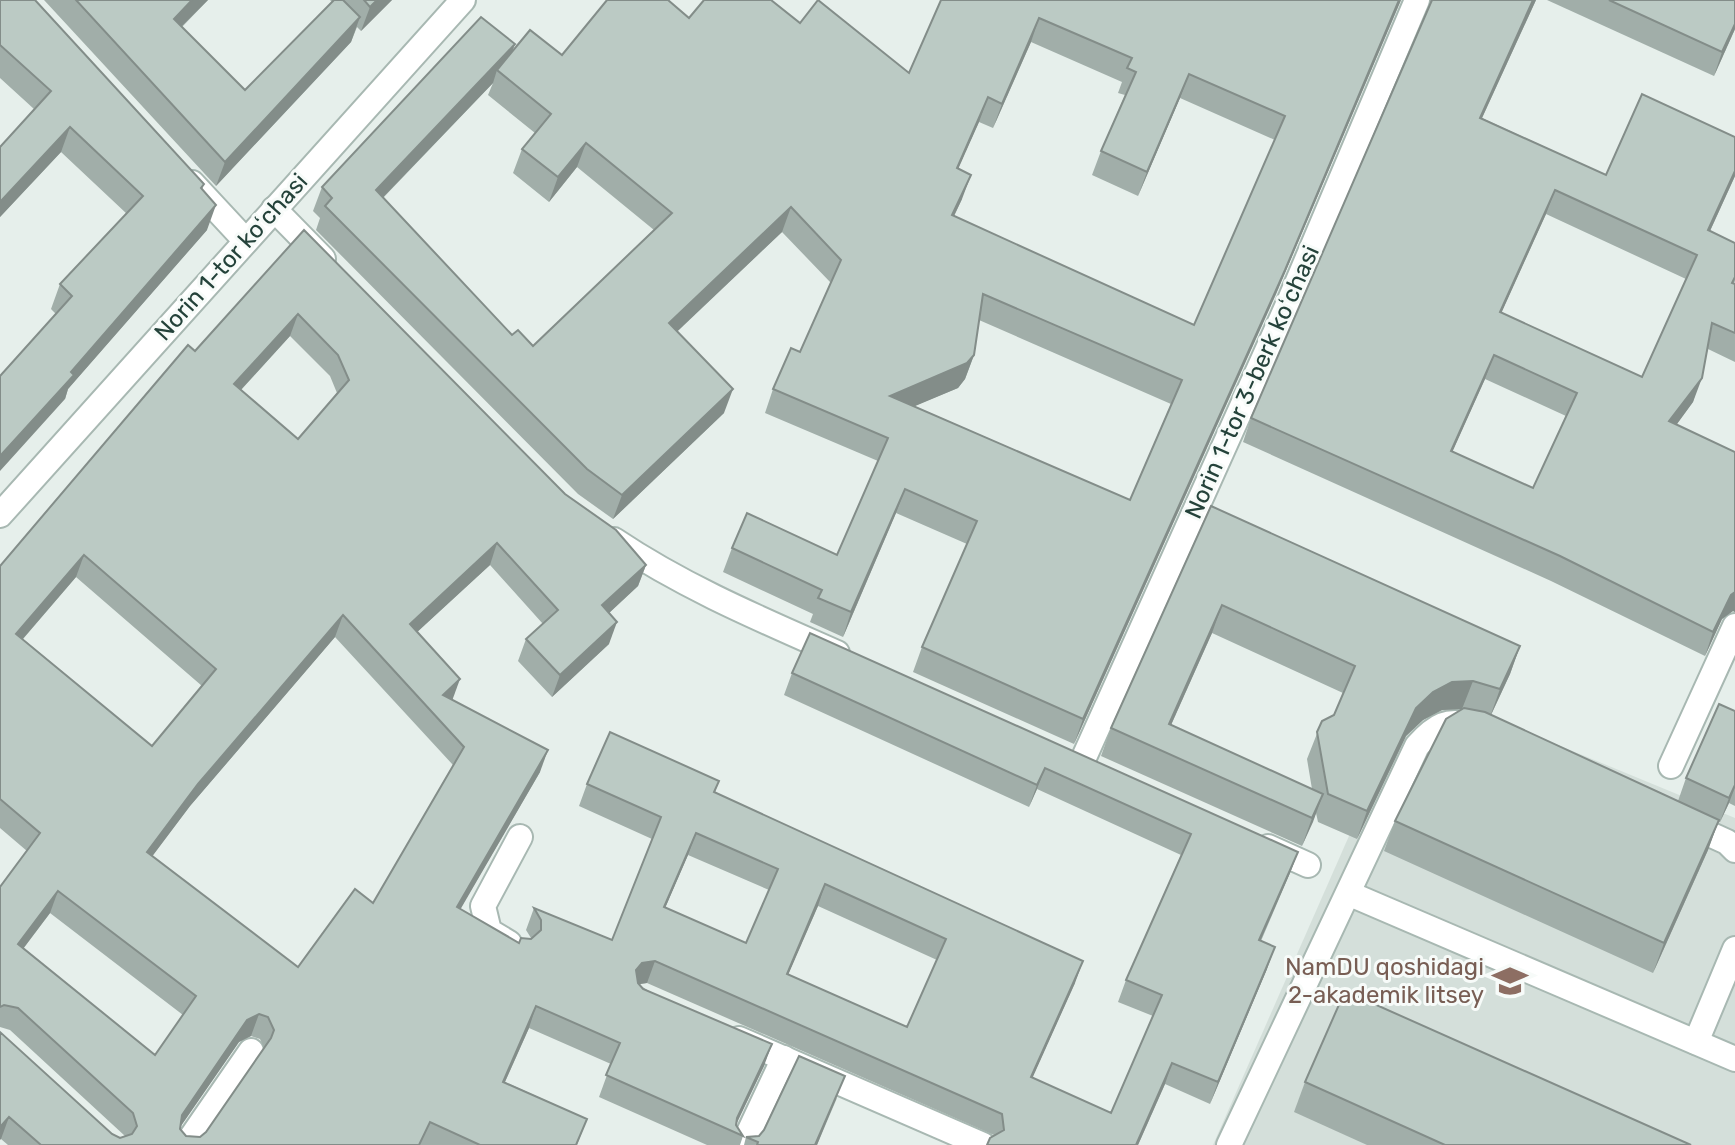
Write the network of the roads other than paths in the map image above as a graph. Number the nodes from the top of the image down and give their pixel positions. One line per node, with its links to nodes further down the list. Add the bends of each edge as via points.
1 (463, 0): 4 (street, Norin 1-tor koʻchasi)
2 (1417, 0): 13 (street, Norin 1-tor 3-berk koʻchasi, via 1290,300)
3 (171, 160): 5 (street)
4 (274, 209): 5 (street, Norin 1-tor koʻchasi); 6 (street)
5 (245, 240): 7 (street, Norin 1-tor koʻchasi)
6 (339, 275)
7 (0, 515)
8 (599, 529): 10 (street, via 655,568 712,598)
9 (1735, 626): 14 (street)
10 (854, 661)
11 (1493, 735): 21 (street, via 1460,722 1445,723 1417,746)
12 (1053, 749): 13 (street)
13 (1082, 762): 15 (street)
14 (1671, 766)
15 (1110, 774)
16 (1658, 811): 19 (street)
17 (520, 837): 22 (street, via 483,906 489,931)
18 (1252, 839): 20 (street)
19 (1735, 850)
20 (1308, 865)
21 (1350, 894): 25 (street); 32 (street)
22 (519, 946)
23 (1735, 949): 25 (street)
24 (713, 1027): 27 (street)
25 (1696, 1042): 28 (street)
26 (251, 1051): 29 (street)
27 (784, 1058): 30 (street); 31 (street)
28 (1735, 1059)
29 (186, 1145)
30 (743, 1145)
31 (983, 1145)
32 (1229, 1145)

